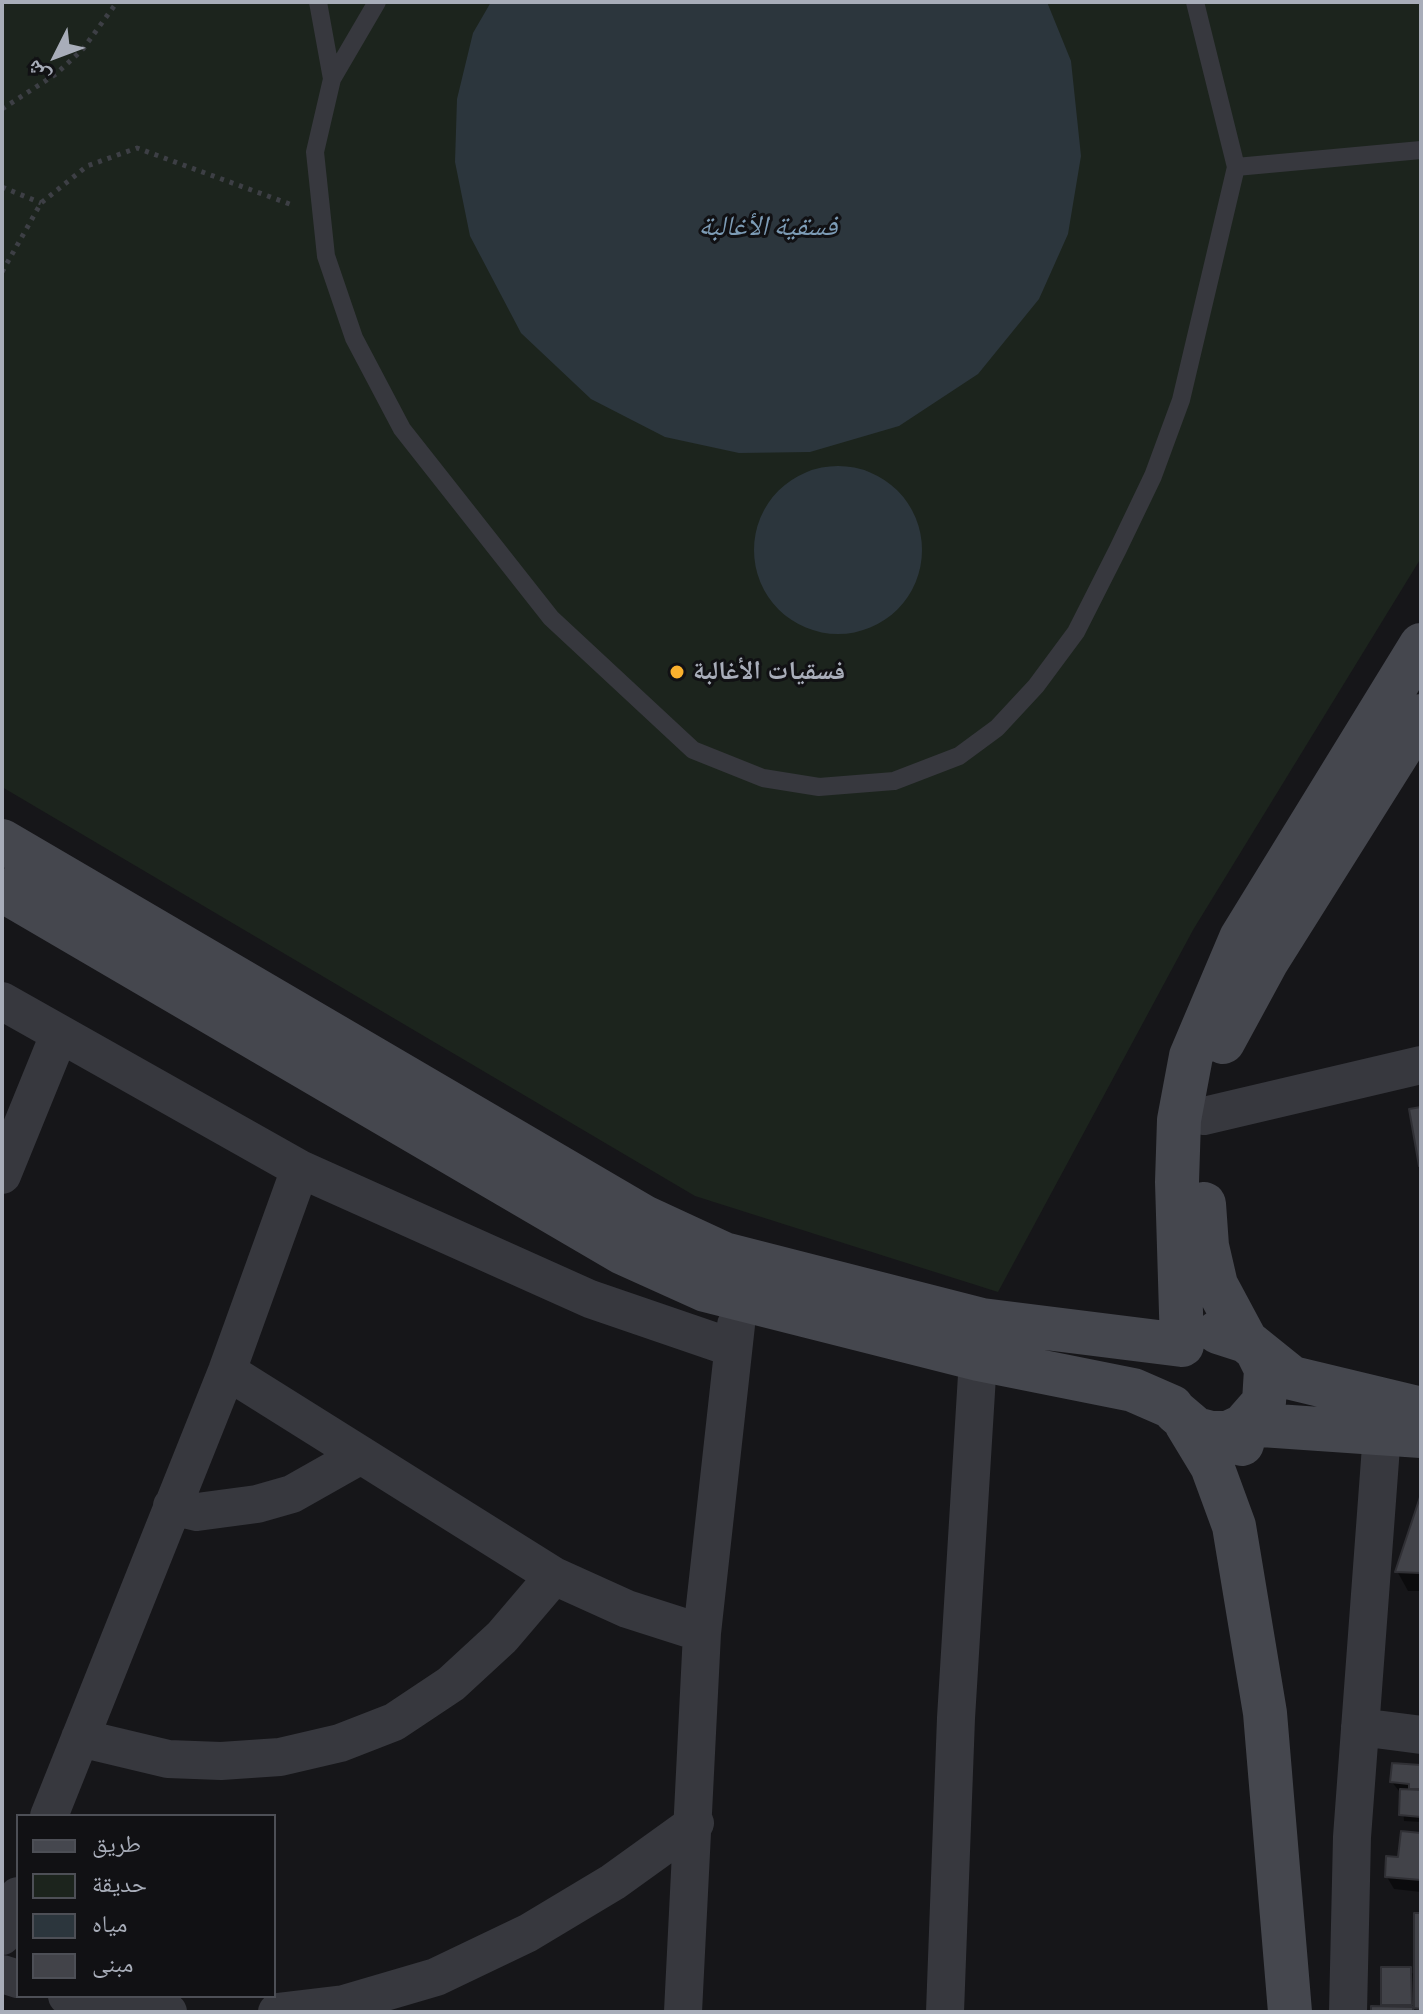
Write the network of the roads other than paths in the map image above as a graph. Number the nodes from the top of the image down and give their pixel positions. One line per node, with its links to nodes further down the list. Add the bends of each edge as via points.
1 (318, 2): 4 (lane)
2 (377, 2): 4 (lane)
3 (1195, 2): 6 (lane)
4 (332, 79): 6 (lane, via 315,152 326,256 354,338 402,429 551,618 693,750 763,778 819,787 894,781 959,756 997,728 1076,632 1153,476 1181,400)
5 (1421, 150): 6 (lane)
6 (1236, 167)
7 (1421, 645): 18 (street, via 1241,938 1191,1056 1179,1120 1177,1182)
8 (1421, 716): 14 (street, via 1243,1004 1221,1046)
9 (2, 841): 17 (street, via 644,1217 724,1254)
10 (2, 890): 17 (street, via 623,1253 705,1290)
11 (2, 1001): 12 (street)
12 (59, 1035): 15 (street); 16 (street)
13 (1421, 1065): 14 (street)
14 (1204, 1116): 19 (street, via 1207,1246 1227,1312)
15 (300, 1169): 20 (street, via 590,1299); 22 (street)
16 (2, 1175)
17 (746, 1280): 18 (street, via 982,1320); 20 (street); 21 (street)
18 (1182, 1345): 19 (street, via 1213,1332 1230,1334); 24 (street, via 1166,1375)
19 (1252, 1347): 23 (street, via 1292,1378); 25 (street, via 1266,1369 1267,1386 1264,1402)
20 (733, 1348): 31 (street)
21 (978, 1359): 24 (street, via 1133,1390); 43 (street)
22 (227, 1371): 27 (street); 28 (street)
23 (1421, 1409)
24 (1179, 1415): 25 (street, via 1211,1433 1228,1433); 29 (street, via 1212,1466)
25 (1247, 1424): 26 (street); 29 (street, via 1238,1458)
26 (1402, 1434): 32 (street)
27 (361, 1455): 28 (street, via 304,1489 257,1504 197,1512); 30 (street)
28 (172, 1506): 34 (street)
29 (1234, 1526): 44 (street, via 1265,1713)
30 (554, 1576): 31 (street, via 627,1609); 34 (street, via 502,1637 451,1684 394,1722 340,1743 280,1757 221,1761 168,1759)
31 (702, 1633): 36 (street)
32 (1360, 1727): 33 (street); 45 (street)
33 (1421, 1735)
34 (80, 1738): 35 (street)
35 (50, 1814)
36 (695, 1823): 41 (street, via 613,1882 528,1933 436,1977 344,2004); 42 (street)
37 (16, 1901): 38 (street)
38 (2, 1936)
39 (76, 1998): 40 (street)
40 (168, 2012)
41 (277, 2012)
42 (683, 2012)
43 (945, 2012)
44 (1290, 2012)
45 (1348, 2012)

